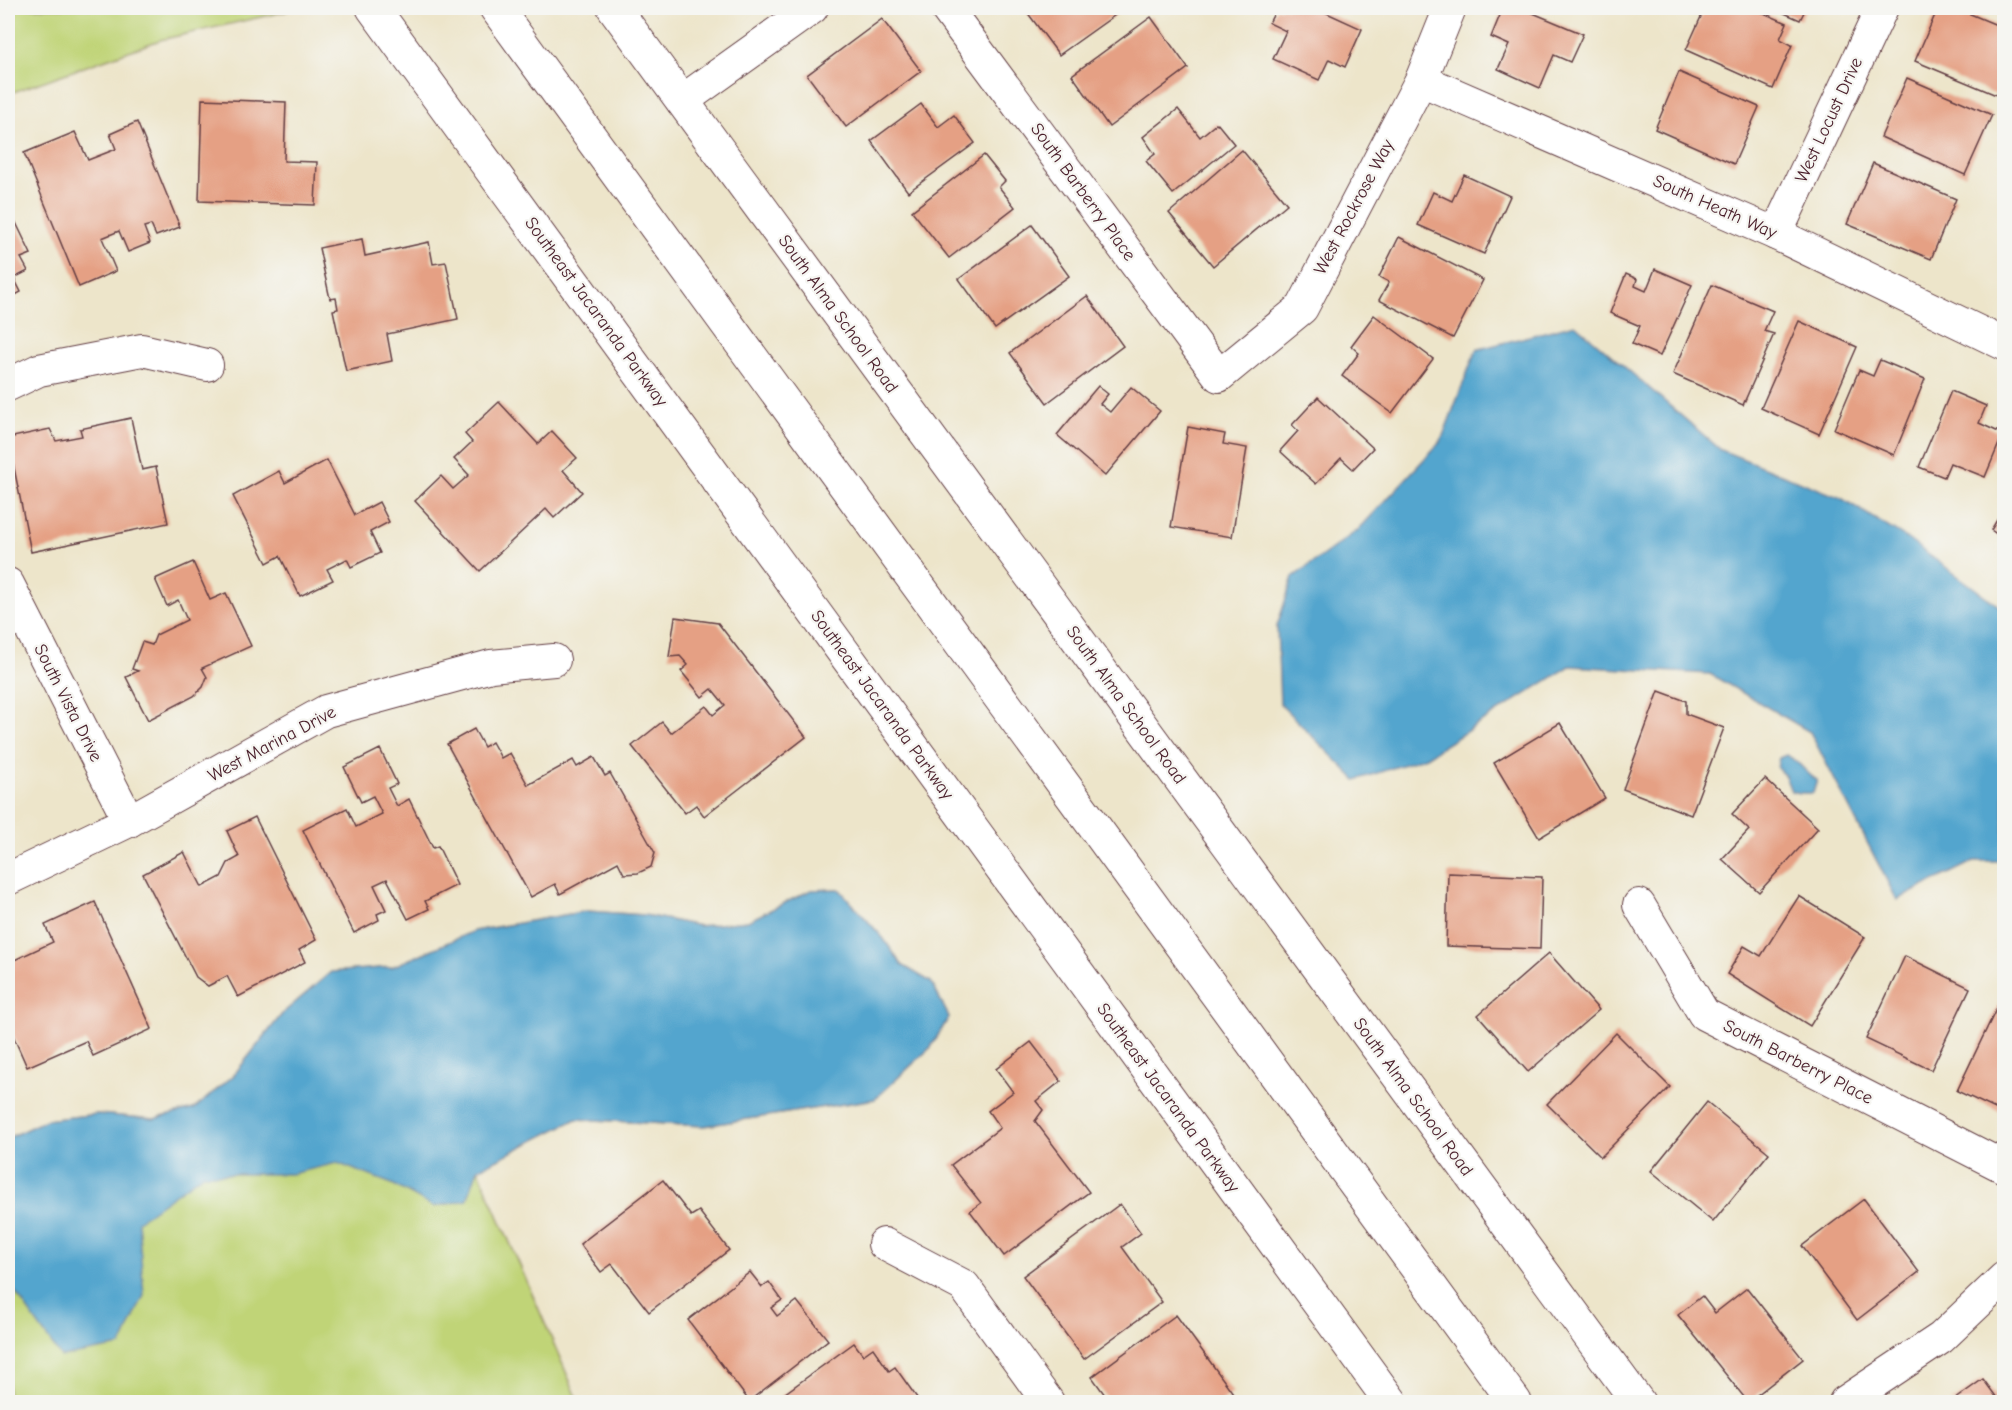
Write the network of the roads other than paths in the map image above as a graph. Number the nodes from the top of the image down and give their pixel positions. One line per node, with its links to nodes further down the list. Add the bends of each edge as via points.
1 (373, 8): 24 (main road, Southeast Jacaranda Parkway)
2 (496, 8): 25 (main road)
3 (614, 8): 9 (main road, South Alma School Road)
4 (812, 8): 9 (street)
5 (946, 8): 13 (street, South Barberry Place)
6 (1450, 8): 8 (street, West Rockrose Way)
7 (1882, 8): 10 (street, West Locust Drive)
8 (1421, 80): 10 (street, South Heath Way); 13 (street, West Rockrose Way, via 1302,308)
9 (682, 101): 26 (main road, South Alma School Road)
10 (1776, 234): 11 (street, South Heath Way)
11 (2004, 344)
12 (207, 365): 14 (street, via 142,350 39,370)
13 (1219, 376)
14 (8, 385)
15 (8, 584): 17 (street, South Vista Drive)
16 (554, 660): 17 (street, West Marina Drive, via 490,666 326,711)
17 (129, 821): 18 (street, West Marina Drive)
18 (8, 879)
19 (1639, 905): 20 (street, South Barberry Place, via 1704,1014)
20 (2004, 1167)
21 (884, 1244): 23 (street, via 964,1286)
22 (2004, 1278): 27 (street, via 1941,1338)
23 (1048, 1402)
24 (1391, 1402)
25 (1515, 1402)
26 (1638, 1402)
27 (1845, 1402)

